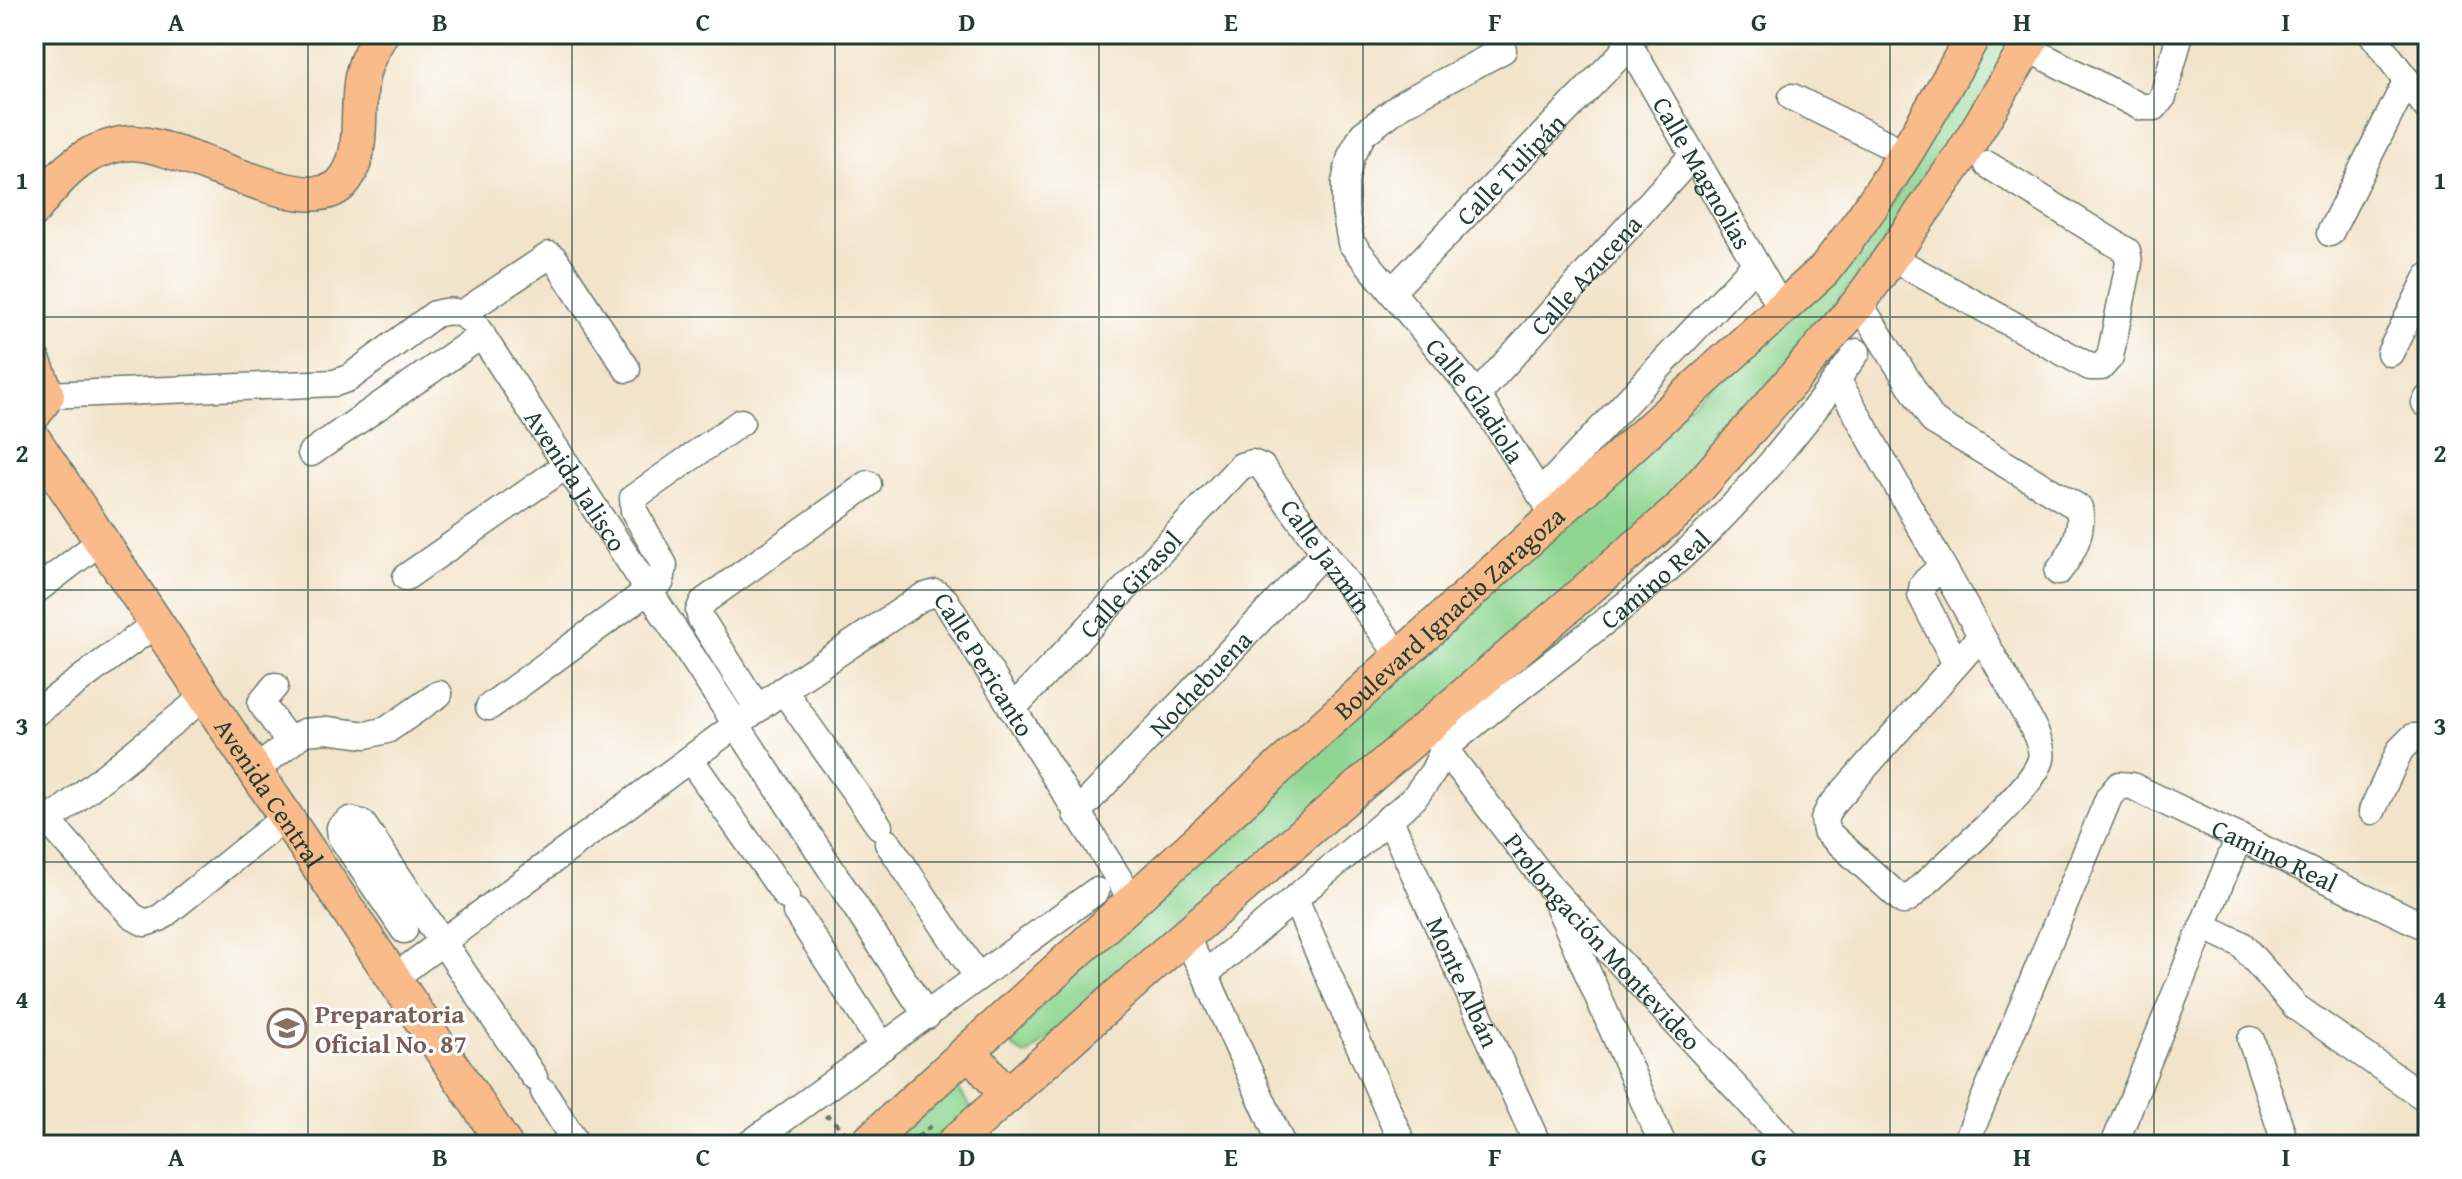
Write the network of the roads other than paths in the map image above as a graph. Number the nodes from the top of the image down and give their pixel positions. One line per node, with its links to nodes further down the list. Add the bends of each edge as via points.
1 (381, 34): 13 (main road, via 363,72 356,153 341,185 328,193 280,188 130,143 90,155)
2 (1974, 34): 10 (main road, Boulevard Ignacio Zaragoza)
3 (2180, 34): 6 (street, via 2163,97 2155,107 2141,107)
4 (2372, 34): 8 (street)
5 (1626, 40): 11 (street, Calle Magnolias); 18 (street, Calle Tulipán)
6 (2031, 41): 15 (main road)
7 (1503, 50): 18 (street, Calle Gladiola, via 1404,103 1363,134 1351,156 1345,210 1351,243)
8 (2420, 92): 14 (street)
9 (1792, 97): 10 (street)
10 (1907, 154): 20 (main road, Boulevard Ignacio Zaragoza, via 1861,224)
11 (1693, 155): 16 (street, Calle Magnolias); 28 (street, Calle Azucena)
12 (1988, 165): 15 (street, via 2127,251 2110,357 2101,367 2090,367)
13 (34, 209)
14 (2330, 233)
15 (1892, 258): 19 (main road)
16 (1755, 265): 20 (street, Calle Magnolias); 36 (street)
17 (2428, 277): 24 (street)
18 (1392, 291): 28 (street, Calle Gladiola)
19 (1859, 303): 40 (street, via 1933,421 2079,508 2082,521 2070,558); 58 (main road, via 1679,510)
20 (1783, 311): 36 (main road, Boulevard Ignacio Zaragoza)
21 (463, 313): 22 (street, Avenida Jalisco); 26 (street, via 550,255); 29 (street, via 435,314 335,383)
22 (482, 335): 32 (street); 34 (street, Avenida Jalisco)
23 (1857, 352): 27 (street, Camino Real)
24 (2390, 353)
25 (34, 362): 29 (main road)
26 (627, 369)
27 (1837, 379): 39 (street); 58 (street, Camino Real, via 1771,462 1681,557 1593,633)
28 (1477, 395): 36 (street, Calle Gladiola)
29 (40, 405)
30 (741, 422): 42 (street, via 633,498 634,511 664,565 661,581)
31 (34, 440): 37 (main road, Avenida Central)
32 (311, 453)
33 (1252, 463): 38 (street, Calle Jazmín, via 1262,467); 54 (street, Calle Girasol, via 1241,466)
34 (567, 465): 41 (street); 42 (street, Avenida Jalisco)
35 (868, 484): 53 (street, via 703,602 701,619)
36 (1547, 505): 46 (main road, Boulevard Ignacio Zaragoza)
37 (101, 541): 43 (street); 44 (main road, Avenida Central)
38 (1323, 553): 46 (street, Calle Jazmín); 63 (street, Nochebuena)
39 (1941, 567): 45 (street); 47 (street, via 1923,584 1921,595)
40 (2058, 572)
41 (406, 577)
42 (650, 590): 52 (street); 56 (street, Avenida Jalisco)
43 (34, 592)
44 (155, 624): 51 (main road, Avenida Central); 55 (street)
45 (1981, 636): 47 (street); 47 (street, via 2025,713 2041,759 2009,805 1903,901 1826,831 1824,819)
46 (1399, 655): 71 (main road, Boulevard Ignacio Zaragoza)
47 (1956, 664)
48 (275, 686): 59 (street, via 261,703)
49 (783, 690): 53 (street, Calle Pericanto); 54 (street, Calle Pericanto, via 922,597 936,593); 78 (street)
50 (439, 694): 59 (street, via 387,730 366,735 304,732)
51 (204, 697): 61 (main road, Avenida Central); 66 (street)
52 (489, 707)
53 (758, 709): 56 (street, Calle Pericanto)
54 (1012, 709): 63 (street, Calle Pericanto)
55 (34, 714)
56 (736, 725): 60 (street, Calle Pericanto); 80 (street, Avenida Jalisco)
57 (2428, 737): 62 (street, via 2413,737 2400,750)
58 (1436, 738): 65 (street, via 1433,772 1414,798); 68 (street, Prolongación Montevideo); 75 (main road)
59 (290, 743): 61 (street)
60 (690, 759): 76 (street, Calle Pericanto); 82 (street)
61 (253, 772): 64 (main road, Avenida Central)
62 (2372, 811)
63 (1076, 814): 71 (street, Calle Pericanto)
64 (284, 818): 66 (street, via 160,918 145,923); 79 (main road, Avenida Central)
65 (1389, 818): 70 (street); 94 (street, Monte Albán)
66 (38, 820)
67 (2239, 837): 72 (street); 73 (street, Camino Real); 97 (street, Camino Real, via 2132,786 2119,785 2109,797)
68 (1550, 887): 95 (street); 96 (street, Prolongación Montevideo)
69 (1096, 891): 78 (street)
70 (1295, 899): 77 (street); 93 (street)
71 (1132, 900): 83 (main road, Boulevard Ignacio Zaragoza)
72 (2203, 926): 85 (street, via 2241,944 2296,1007); 98 (street)
73 (2428, 928)
74 (404, 930): 76 (street, via 341,837 340,828 350,820 362,823)
75 (1185, 937): 77 (street); 84 (main road)
76 (443, 942): 79 (street, Calle Pericanto); 90 (street)
77 (1205, 974): 92 (street)
78 (977, 976): 80 (street)
79 (391, 980): 89 (main road, Avenida Central)
80 (927, 1016): 82 (street)
81 (2251, 1040): 88 (street)
82 (883, 1047): 91 (street)
83 (970, 1051): 84 (main road); 87 (main road, Boulevard Ignacio Zaragoza)
84 (1007, 1096): 86 (main road)
85 (2428, 1100)
86 (946, 1132)
87 (856, 1140)
88 (2284, 1144)
89 (505, 1145)
90 (577, 1145)
91 (748, 1145)
92 (1282, 1145)
93 (1403, 1145)
94 (1538, 1145)
95 (1663, 1145)
96 (1789, 1145)
97 (1965, 1145)
98 (2114, 1145)

